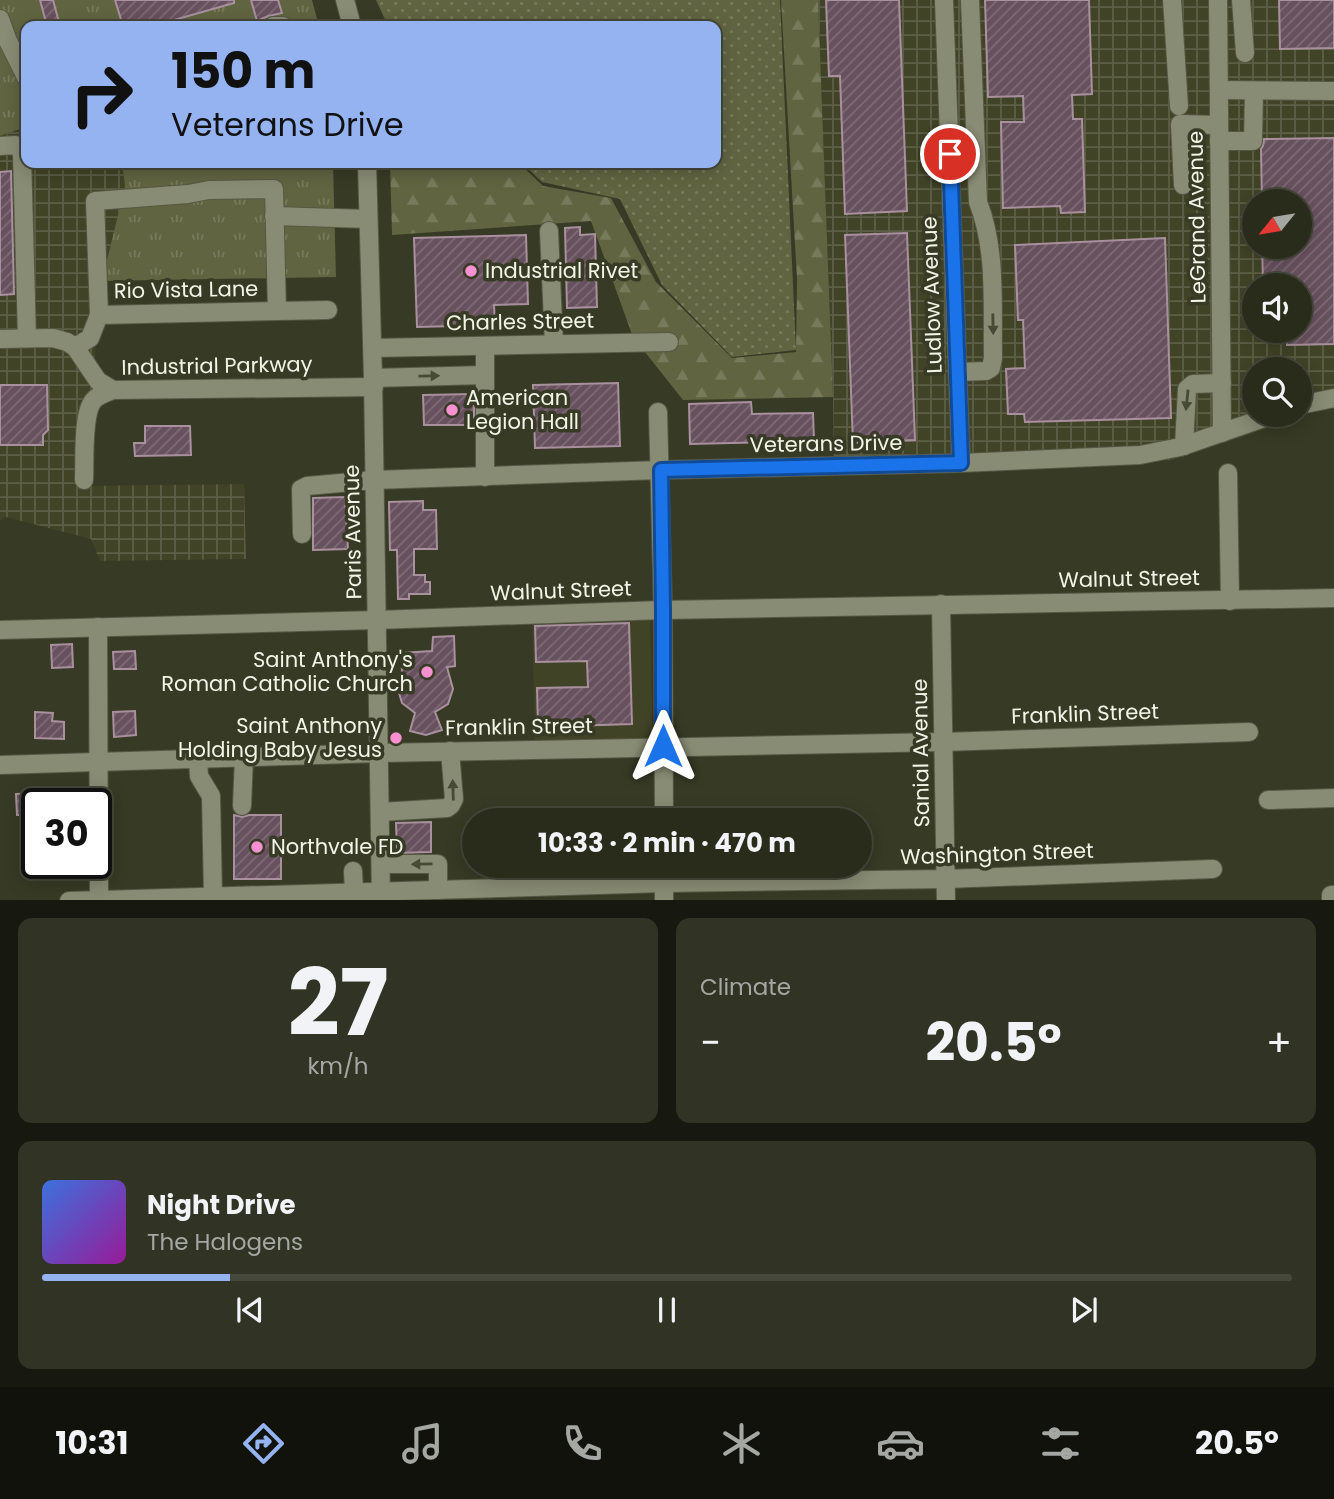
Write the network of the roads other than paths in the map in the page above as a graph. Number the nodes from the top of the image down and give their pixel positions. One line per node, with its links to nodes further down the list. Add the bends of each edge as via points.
1 (345, 0): 8 (street)
2 (944, 0): 10 (street, Ludlow Avenue)
3 (970, 0): 11 (street)
4 (1172, 0): 16 (street)
5 (1218, 0): 13 (street, LeGrand Avenue)
6 (1241, 0): 9 (street)
7 (0, 19): 12 (street)
8 (351, 21)
9 (1245, 53)
10 (946, 58): 11 (street); 23 (street, Ludlow Avenue)
11 (973, 58): 24 (street)
12 (21, 67)
13 (1219, 90): 14 (street); 17 (street, LeGrand Avenue)
14 (1254, 90): 15 (street); 17 (street, via 1253,141)
15 (1334, 91)
16 (1179, 106)
17 (1219, 133): 22 (street, via 1180,124); 41 (street, LeGrand Avenue)
18 (0, 146): 19 (street, via 16,145)
19 (21, 152)
20 (22, 168): 31 (street)
21 (367, 168): 26 (street, Paris Avenue)
22 (1183, 186)
23 (951, 202): 24 (street); 38 (street, Ludlow Avenue)
24 (978, 202): 38 (street, one-way to 38, via 989,243 993,358 986,372)
25 (274, 216): 26 (street); 29 (street, Rio Vista Lane); 30 (street, Rio Vista Lane, via 274,189 95,201)
26 (369, 219): 37 (street, Paris Avenue)
27 (549, 231): 34 (street)
28 (328, 310): 29 (street)
29 (277, 311): 30 (street, Rio Vista Lane)
30 (99, 314): 36 (street, via 90,338)
31 (27, 338): 32 (street); 36 (street, via 53,338)
32 (0, 339)
33 (668, 342): 34 (street, Charles Street)
34 (554, 344): 35 (street, Charles Street)
35 (485, 346): 37 (street, Charles Street); 39 (street)
36 (75, 347): 42 (street, Industrial Parkway, via 98,382)
37 (373, 348): 40 (street, Paris Avenue)
38 (958, 372): 49 (street, Ludlow Avenue)
39 (485, 375): 40 (street, Industrial Parkway, one-way to 39); 52 (street)
40 (374, 382): 42 (street, Industrial Parkway); 54 (street, Paris Avenue)
41 (1222, 383): 47 (street, LeGrand Avenue); 48 (street, one-way to 48, via 1193,384 1187,389)
42 (113, 390): 53 (street, via 92,402 86,416)
43 (1334, 398): 44 (street)
44 (1312, 403)
45 (658, 412): 50 (street)
46 (1242, 426): 47 (street, Veterans Drive)
47 (1222, 433): 48 (street, Veterans Drive)
48 (1184, 446): 49 (street, Veterans Drive, via 1140,455)
49 (961, 463): 50 (street, Veterans Drive)
50 (661, 470): 52 (street, Veterans Drive); 59 (street)
51 (1228, 473): 57 (street)
52 (485, 477): 54 (street, Veterans Drive)
53 (84, 480)
54 (374, 480): 55 (street, Veterans Drive, via 301,489); 60 (street, Paris Avenue)
55 (302, 534)
56 (1334, 598): 57 (street, Walnut Street)
57 (1230, 601): 58 (street, Walnut Street)
58 (941, 604): 59 (street, Walnut Street); 64 (street, Sanial Avenue)
59 (663, 610): 60 (street, Walnut Street); 65 (street)
60 (377, 620): 61 (street, Walnut Street); 67 (street, Paris Avenue)
61 (98, 627): 62 (street, Walnut Street); 70 (street)
62 (0, 630)
63 (1249, 732): 64 (street, Franklin Street)
64 (943, 741): 65 (street, Franklin Street); 80 (street, Sanial Avenue)
65 (663, 746): 66 (street, Franklin Street); 75 (street)
66 (450, 751): 67 (street, Franklin Street); 76 (street, one-way to 66, via 451,805)
67 (379, 752): 68 (street, Franklin Street); 76 (street, Paris Avenue)
68 (244, 757): 69 (street, Franklin Street); 74 (street)
69 (198, 759): 70 (street, Franklin Street); 84 (street, via 199,776 211,796)
70 (98, 762): 71 (street, Franklin Street); 86 (street)
71 (0, 765)
72 (1334, 798): 73 (street)
73 (1268, 800)
74 (242, 806)
75 (664, 808)
76 (380, 812): 77 (street, Paris Avenue)
77 (381, 864): 82 (street, one-way to 77, via 438,864); 85 (street, Paris Avenue)
78 (1213, 869): 80 (street, Washington Street)
79 (353, 871): 83 (street)
80 (946, 879): 81 (street, Washington Street); 87 (street, Sanial Avenue)
81 (664, 883): 82 (street, Washington Street)
82 (438, 890): 85 (street, Washington Street)
83 (348, 895): 84 (street, Washington Street); 85 (street, Washington Street)
84 (213, 896): 86 (street, Washington Street)
85 (381, 896)
86 (99, 900)
87 (946, 900)

